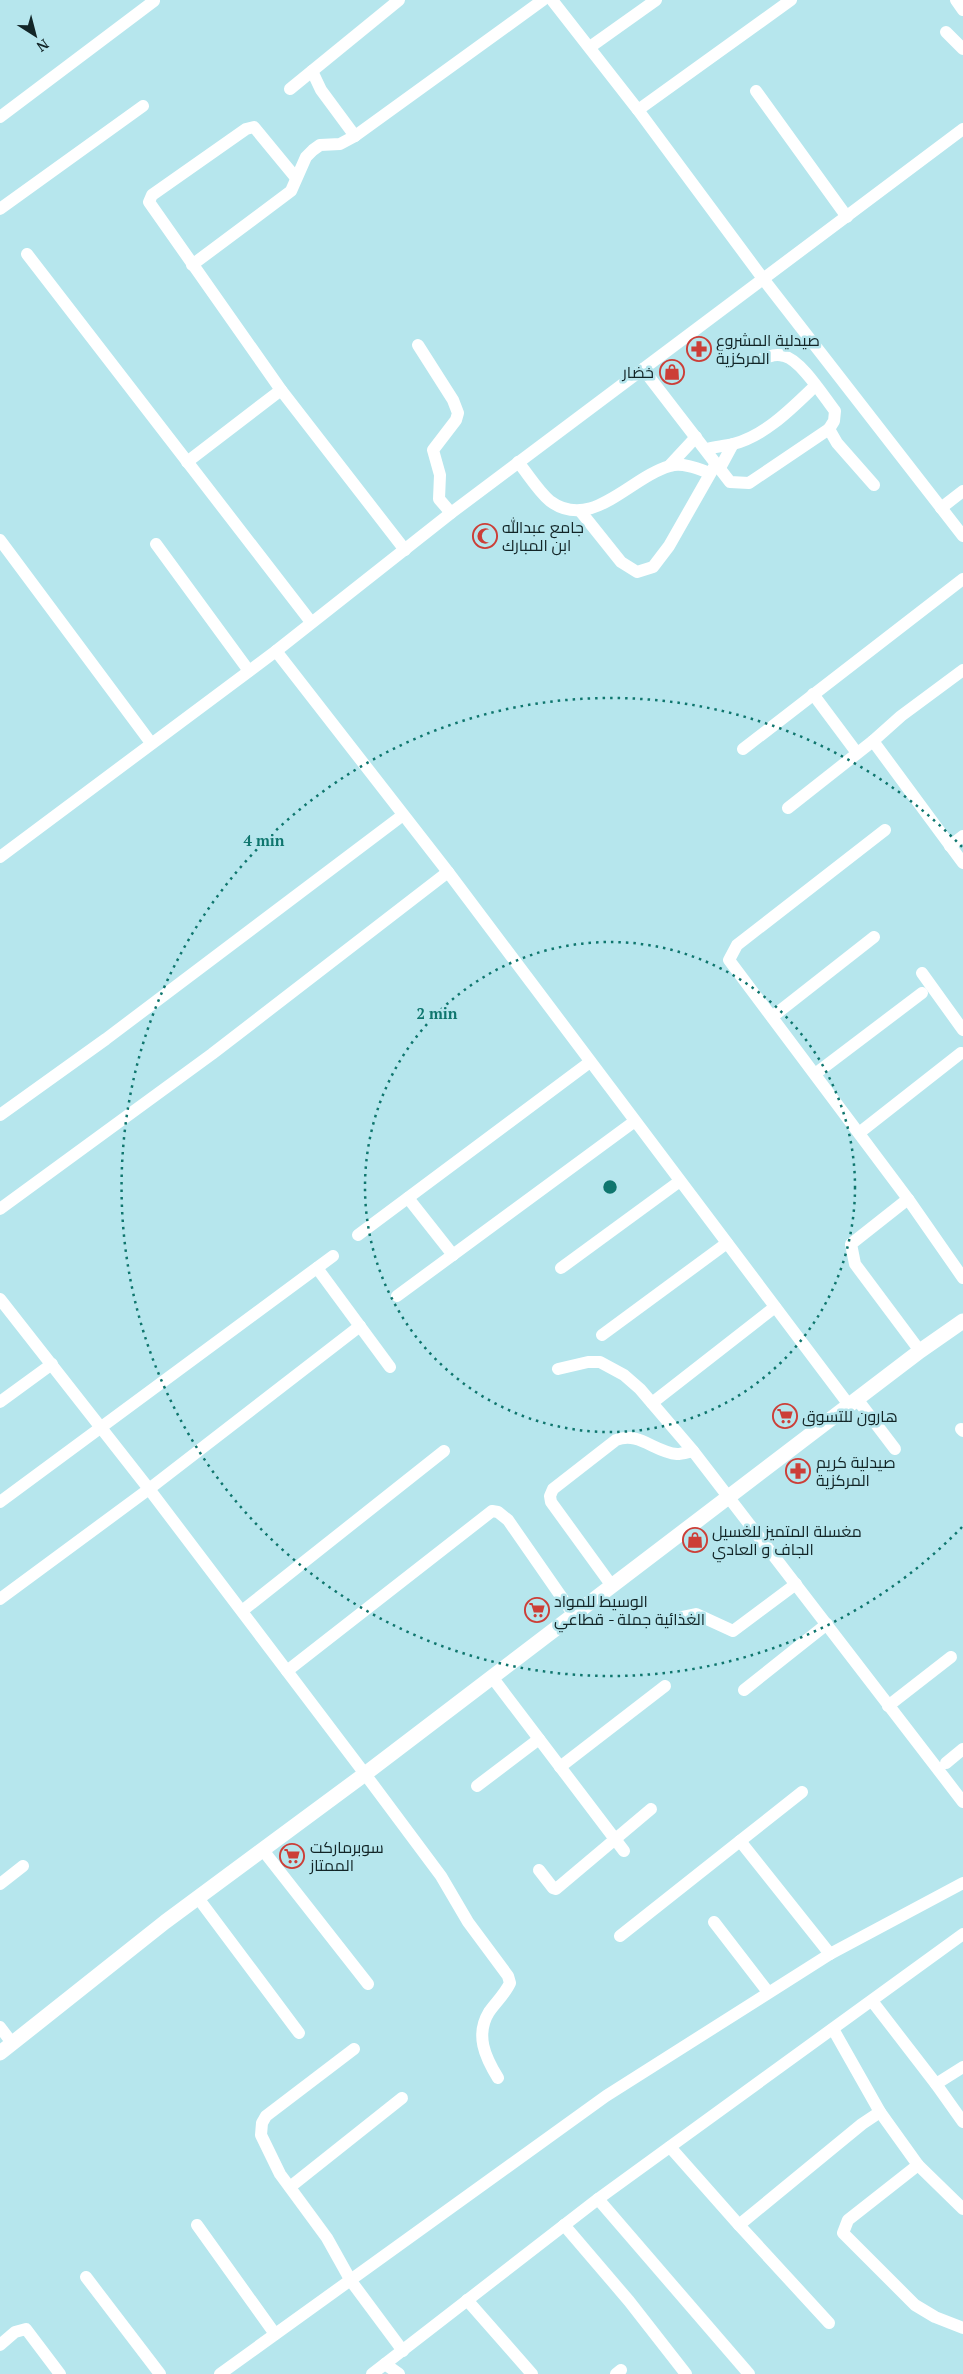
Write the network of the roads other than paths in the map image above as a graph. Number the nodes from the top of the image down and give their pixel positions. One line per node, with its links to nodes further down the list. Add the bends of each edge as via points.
1 (399, 0): 12 (street)
2 (543, 0): 19 (street)
3 (552, 0): 10 (street)
4 (656, 0): 10 (street)
5 (791, 0): 16 (street)
6 (956, 0): 8 (street)
7 (154, 1): 17 (street)
8 (963, 10)
9 (946, 32): 11 (street)
10 (590, 47): 16 (street)
11 (963, 49)
12 (312, 71): 13 (street); 19 (street, via 321,90)
13 (290, 89)
14 (756, 92): 22 (street)
15 (143, 106): 21 (street)
16 (638, 110): 25 (street)
17 (0, 117)
18 (963, 129): 22 (street)
19 (355, 136): 20 (street, via 340,144 320,145 313,150)
20 (296, 178): 24 (street, via 291,191); 24 (street, via 254,127 246,129 152,195 151,208)
21 (0, 209)
22 (847, 216): 25 (street)
23 (27, 254): 35 (street)
24 (192, 265): 30 (street)
25 (764, 280): 28 (street); 41 (street)
26 (418, 345): 43 (street, via 458,413 432,450 440,475 439,499)
27 (760, 360): 29 (street, via 784,356 797,364)
28 (643, 369): 32 (street); 36 (street)
29 (815, 386): 31 (street, via 835,411); 33 (street, via 793,408 760,432)
30 (281, 390): 35 (street); 47 (street)
31 (829, 429): 38 (street, via 749,483 730,482); 39 (street, via 837,443)
32 (696, 437): 34 (street); 37 (street)
33 (733, 444): 34 (street); 38 (street)
34 (706, 449): 38 (street)
35 (187, 462): 49 (street)
36 (518, 462): 42 (street, via 549,500 566,510); 43 (street)
37 (670, 465): 38 (street); 42 (street, via 604,503)
38 (715, 468): 42 (street, via 653,567 637,572 621,562)
39 (874, 485)
40 (963, 491): 41 (street)
41 (941, 508): 44 (street)
42 (581, 512)
43 (451, 513): 47 (street)
44 (963, 536)
45 (0, 540): 55 (street)
46 (156, 544): 52 (street)
47 (405, 550): 49 (street)
48 (963, 579): 53 (street)
49 (310, 622): 50 (street)
50 (276, 651): 52 (street); 59 (street)
51 (963, 670): 54 (street)
52 (249, 671): 55 (street)
53 (813, 694): 56 (street); 57 (street)
54 (873, 741): 57 (street); 62 (street)
55 (151, 743): 63 (street)
56 (743, 748)
57 (857, 753): 58 (street)
58 (788, 808)
59 (403, 815): 65 (street); 74 (street)
60 (885, 830): 69 (street, via 732,952 729,960)
61 (963, 836): 62 (street)
62 (950, 846): 64 (street)
63 (0, 857)
64 (963, 863)
65 (448, 872): 72 (street); 80 (street, via 212,1054)
66 (874, 937): 69 (street)
67 (922, 973): 70 (street)
68 (922, 993): 73 (street)
69 (772, 1017): 73 (street)
70 (963, 1030)
71 (961, 1053): 76 (street)
72 (590, 1062): 75 (street); 78 (street)
73 (815, 1074): 76 (street)
74 (0, 1115)
75 (635, 1121): 77 (street); 83 (street)
76 (859, 1133): 79 (street)
77 (680, 1181): 82 (street); 86 (street)
78 (408, 1198): 81 (street); 83 (street)
79 (908, 1199): 87 (street); 94 (street, via 851,1244 851,1254 855,1264)
80 (0, 1209)
81 (358, 1235)
82 (727, 1243): 90 (street); 93 (street)
83 (453, 1255): 88 (street)
84 (333, 1256): 85 (street)
85 (317, 1268): 92 (street); 101 (street)
86 (561, 1268)
87 (963, 1278)
88 (397, 1296)
89 (1, 1302): 95 (street)
90 (775, 1307): 99 (street); 100 (street)
91 (963, 1321): 94 (street)
92 (360, 1326): 96 (street); 105 (street)
93 (602, 1335)
94 (920, 1351): 99 (street)
95 (52, 1364): 98 (street); 101 (street)
96 (390, 1367)
97 (558, 1369): 100 (street, via 588,1362 612,1366)
98 (0, 1402)
99 (853, 1402): 102 (street); 106 (street)
100 (652, 1403): 104 (street)
101 (102, 1427): 105 (street); 107 (street)
102 (895, 1449)
103 (444, 1451): 111 (street)
104 (693, 1451): 106 (street); 109 (street, via 678,1454 651,1447 640,1439 622,1438 553,1489 551,1502)
105 (150, 1489): 110 (street); 111 (street)
106 (729, 1497): 108 (street); 109 (street)
107 (0, 1502)
108 (796, 1584): 113 (street, via 733,1631 696,1614); 114 (street)
109 (612, 1586): 112 (street)
110 (0, 1599)
111 (242, 1611): 116 (street)
112 (574, 1615): 116 (street, via 508,1520 492,1511); 117 (street)
113 (672, 1619)
114 (827, 1624): 119 (street); 120 (street)
115 (951, 1657): 120 (street)
116 (287, 1671): 125 (street)
117 (492, 1677): 121 (street); 125 (street)
118 (665, 1686): 124 (street)
119 (744, 1690)
120 (888, 1706): 128 (street)
121 (539, 1739): 124 (street); 126 (street)
122 (963, 1749): 123 (street)
123 (946, 1763)
124 (560, 1767): 130 (street)
125 (365, 1774): 132 (street); 152 (street, via 441,1876 468,1922 508,1976 510,1983 482,2026 483,2050)
126 (477, 1786)
127 (802, 1792): 131 (street)
128 (963, 1802)
129 (651, 1809): 130 (street)
130 (615, 1840): 133 (street); 135 (street, via 556,1889)
131 (740, 1841): 141 (street); 142 (street)
132 (262, 1849): 138 (street); 143 (street)
133 (624, 1851)
134 (24, 1866): 137 (street)
135 (539, 1870)
136 (963, 1883): 142 (street)
137 (0, 1884)
138 (198, 1898): 148 (street); 149 (street)
139 (714, 1922): 144 (street)
140 (963, 1934): 145 (street)
141 (620, 1936)
142 (830, 1954): 144 (street)
143 (368, 1984)
144 (768, 1992): 166 (street, via 606,2096)
145 (872, 2000): 147 (street); 153 (street)
146 (0, 2027): 149 (street)
147 (832, 2029): 155 (street); 157 (street)
148 (299, 2033)
149 (6, 2048)
150 (354, 2049): 159 (street, via 266,2116 262,2123 267,2149)
151 (963, 2067): 153 (street)
152 (498, 2078)
153 (936, 2084): 156 (street)
154 (402, 2098): 159 (street)
155 (880, 2112): 158 (street); 164 (street)
156 (963, 2122)
157 (670, 2147): 160 (street); 164 (street)
158 (918, 2165): 161 (street); 169 (street, via 848,2220 842,2233 915,2305)
159 (290, 2187): 166 (street, via 327,2238)
160 (598, 2199): 163 (street); 181 (street)
161 (963, 2209)
162 (196, 2225): 170 (street)
163 (564, 2225): 167 (street); 180 (street)
164 (739, 2225): 168 (street)
165 (86, 2277): 175 (street)
166 (351, 2281): 170 (street); 172 (street)
167 (467, 2300): 172 (street); 179 (street)
168 (829, 2323)
169 (963, 2328)
170 (275, 2334): 176 (street)
171 (0, 2345): 174 (street, via 15,2332 26,2329)
172 (403, 2350): 173 (street)
173 (385, 2364): 177 (street); 178 (street)
174 (60, 2374)
175 (160, 2374)
176 (220, 2374)
177 (372, 2374)
178 (399, 2374)
179 (532, 2374)
180 (686, 2374)
181 (749, 2374)

